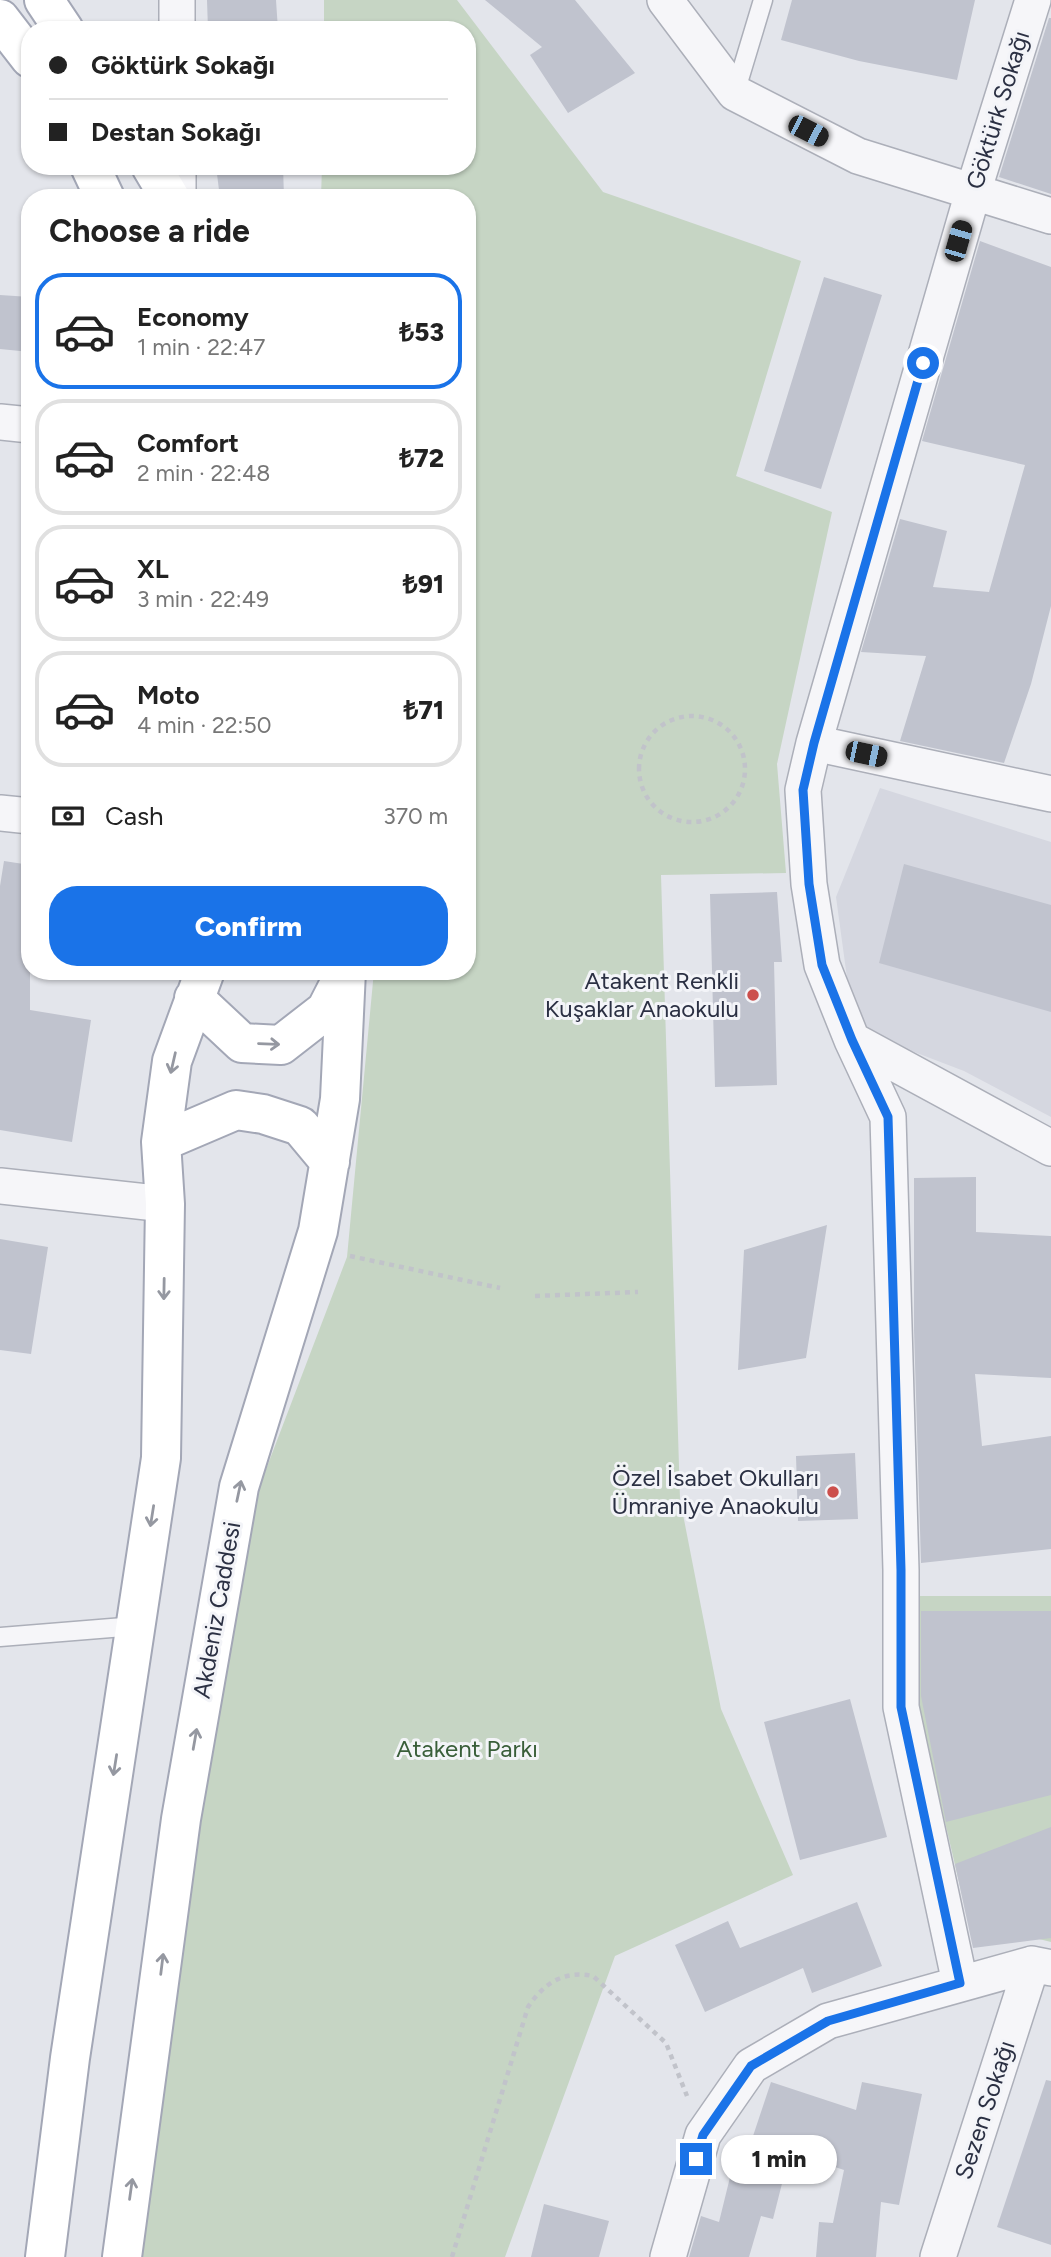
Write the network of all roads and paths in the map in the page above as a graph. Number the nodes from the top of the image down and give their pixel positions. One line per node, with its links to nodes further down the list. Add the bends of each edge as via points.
1 (44, 0): 7 (main road)
2 (177, 0): 8 (street)
3 (665, 0): 12 (street)
4 (763, 0): 12 (lane)
5 (1033, 0): 13 (street, Göktürk Sokağı)
6 (0, 19): 10 (main road)
7 (58, 21)
8 (177, 21)
9 (0, 44): 11 (street)
10 (21, 47)
11 (21, 54)
12 (735, 93): 13 (street, via 858,156)
13 (972, 192): 14 (street); 17 (street, Göktürk Sokağı)
14 (1051, 216)
15 (0, 422): 16 (street)
16 (21, 424)
17 (814, 743): 19 (street); 25 (street, Göktürk Sokağı, via 803,790 809,884 822,965)
18 (643, 792): 18 (path, via 666,817 699,823 715,818 730,809 746,779 740,743 712,719 694,716 659,727 646,741 639,759)
19 (1051, 794)
20 (0, 813): 21 (street)
21 (21, 815)
22 (341, 980): 24 (main road, one-way to 22, via 242,1043 281,1045 326,1010)
23 (346, 980): 28 (main road, Akdeniz Caddesi, via 340,1099)
24 (200, 985): 26 (main road, one-way to 26, via 172,1061)
25 (852, 1040): 27 (street); 38 (street, Göktürk Sokağı, via 888,1117 901,1707)
26 (161, 1142): 28 (main road, via 236,1110 300,1126); 30 (main road)
27 (1051, 1148)
28 (330, 1162): 31 (main road, Akdeniz Caddesi)
29 (0, 1186): 30 (street)
30 (165, 1204): 35 (main road, one-way to 35, via 161,1458)
31 (313, 1248): 32 (path); 41 (main road, Akdeniz Caddesi, one-way to 31, via 181,1819 239,1487)
32 (500, 1288)
33 (638, 1292): 34 (path)
34 (535, 1296)
35 (135, 1626): 36 (lane); 40 (main road, one-way to 40)
36 (0, 1637)
37 (1042, 1966): 38 (street); 44 (street, Sezen Sokağı)
38 (960, 1983): 39 (street, via 828,2021 751,2066)
39 (703, 2135): 42 (path, via 666,2043 593,1976 562,1976 549,1983 528,2007); 43 (street)
40 (45, 2257)
41 (122, 2257)
42 (452, 2257)
43 (667, 2257)
44 (937, 2257)

